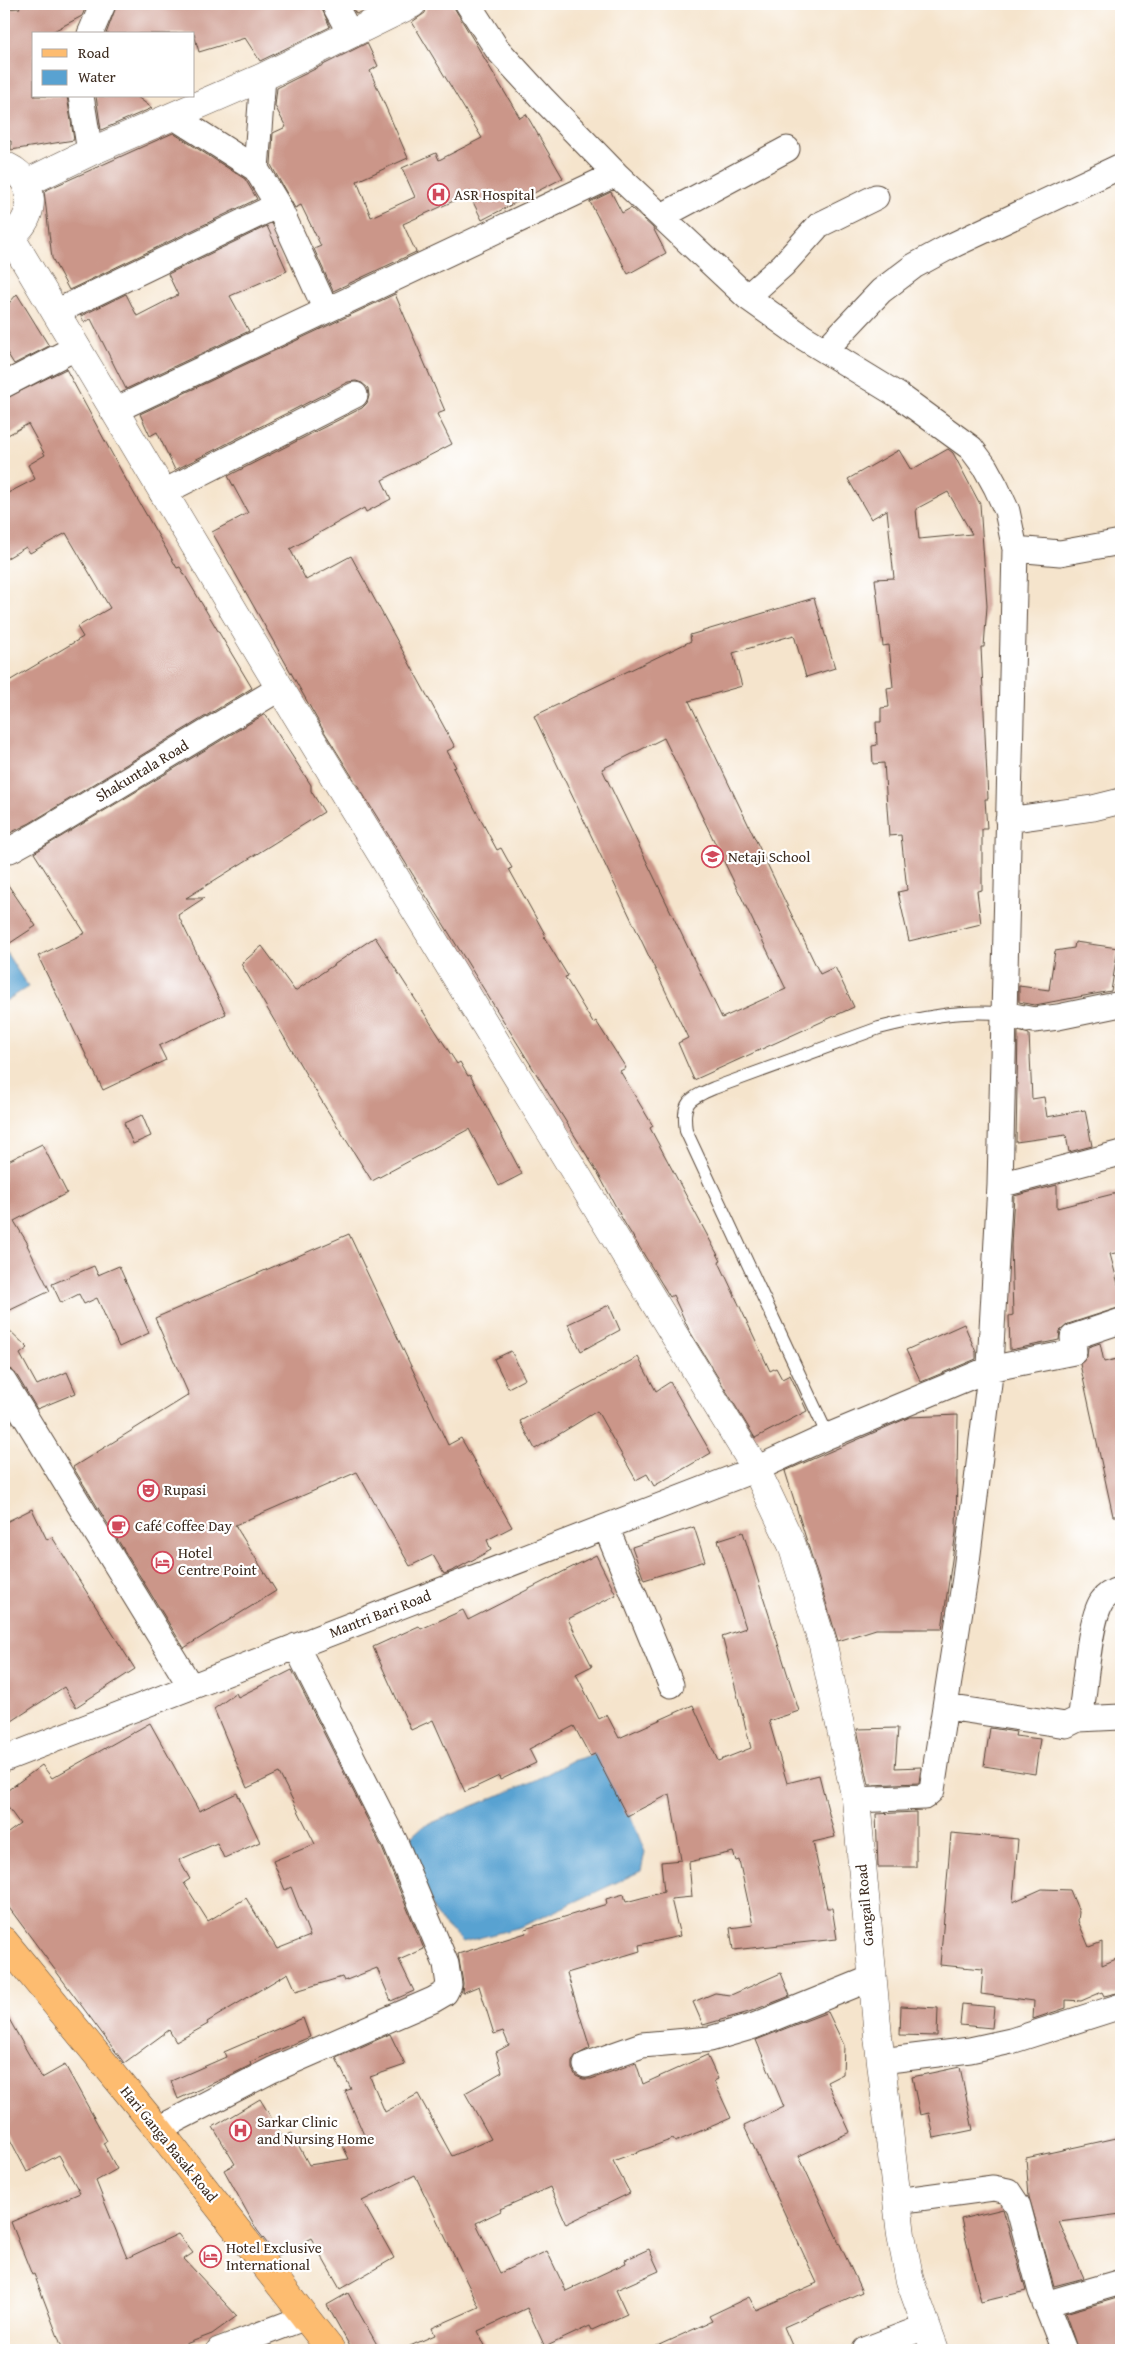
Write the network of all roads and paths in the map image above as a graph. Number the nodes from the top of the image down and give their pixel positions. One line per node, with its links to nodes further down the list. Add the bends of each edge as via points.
1 (102, 4): 5 (street)
2 (334, 4): 6 (street)
3 (412, 4): 6 (street)
4 (468, 4): 15 (street, via 497,49)
5 (91, 32)
6 (350, 33): 7 (street)
7 (263, 77): 9 (street); 14 (street)
8 (81, 98): 11 (street)
9 (173, 116): 11 (street); 14 (street)
10 (787, 149): 19 (street)
11 (90, 152): 16 (street)
12 (4, 164): 16 (street, via 16,171)
13 (1121, 166): 25 (street, via 914,266 881,291)
14 (256, 169): 18 (street)
15 (616, 174): 19 (street); 22 (street)
16 (26, 183): 20 (street, via 30,200 28,213 24,222)
17 (876, 197): 21 (street, via 819,225)
18 (278, 206): 22 (street); 23 (street)
19 (662, 216): 21 (street)
20 (7, 237): 23 (street, Gangail Road)
21 (747, 297): 25 (street, via 803,337)
22 (326, 310): 28 (street)
23 (56, 312): 24 (street, Gangail Road)
24 (77, 347): 26 (street); 28 (street, Gangail Road)
25 (826, 349): 31 (street, via 901,397 971,448 985,467 1007,511)
26 (4, 385)
27 (356, 395): 29 (street)
28 (113, 411): 29 (street, Gangail Road)
29 (162, 493): 32 (street, Gangail Road)
30 (1121, 542): 31 (street, via 1060,553)
31 (1015, 548): 34 (street)
32 (280, 688): 35 (street, Shakuntala Road, via 37,835); 44 (street, Gangail Road)
33 (1121, 801): 34 (street)
34 (1008, 820): 37 (street)
35 (4, 850)
36 (1116, 1005): 37 (street, via 1034,1020)
37 (1004, 1014): 39 (street); 43 (lane, via 958,1014 879,1028 714,1088 686,1104 686,1131)
38 (1121, 1153): 39 (street)
39 (1000, 1185): 41 (street)
40 (1121, 1321): 41 (street, Mantri Bari Road, via 1073,1338 1074,1352)
41 (989, 1370): 43 (street, Mantri Bari Road); 50 (street)
42 (4, 1382): 49 (street)
43 (828, 1436): 44 (street, Mantri Bari Road)
44 (756, 1469): 45 (street, Mantri Bari Road); 54 (street, Gangail Road, via 792,1545 824,1644)
45 (606, 1527): 47 (street, Mantri Bari Road); 48 (street)
46 (1121, 1589): 52 (street, via 1102,1600 1095,1618)
47 (296, 1646): 49 (street, Mantri Bari Road); 60 (street, via 395,1842 446,1964 450,1985 433,2000 272,2070)
48 (671, 1685)
49 (192, 1687): 53 (street, Mantri Bari Road)
50 (946, 1707): 52 (street, via 1066,1725); 54 (street, via 935,1778 929,1795)
51 (1121, 1717): 52 (street)
52 (1078, 1719)
53 (4, 1759)
54 (856, 1800): 56 (street, Gangail Road)
55 (4, 1941): 60 (main road, Hari Ganga Basak Road)
56 (872, 1978): 58 (street, Gangail Road); 59 (street, via 754,2026 710,2039 642,2045)
57 (1121, 2006): 58 (street, via 1011,2041 970,2050)
58 (881, 2061): 61 (street, Gangail Road)
59 (586, 2065)
60 (158, 2129): 64 (main road, Hari Ganga Basak Road)
61 (897, 2201): 63 (street, via 993,2188 1008,2191 1018,2206); 65 (street, Gangail Road, via 910,2281)
62 (1121, 2282): 63 (street)
63 (1046, 2304): 69 (street)
64 (306, 2317): 66 (street); 67 (main road, Hari Ganga Basak Road)
65 (930, 2338): 68 (street)
66 (219, 2350)
67 (331, 2350)
68 (865, 2350)
69 (1064, 2350)

